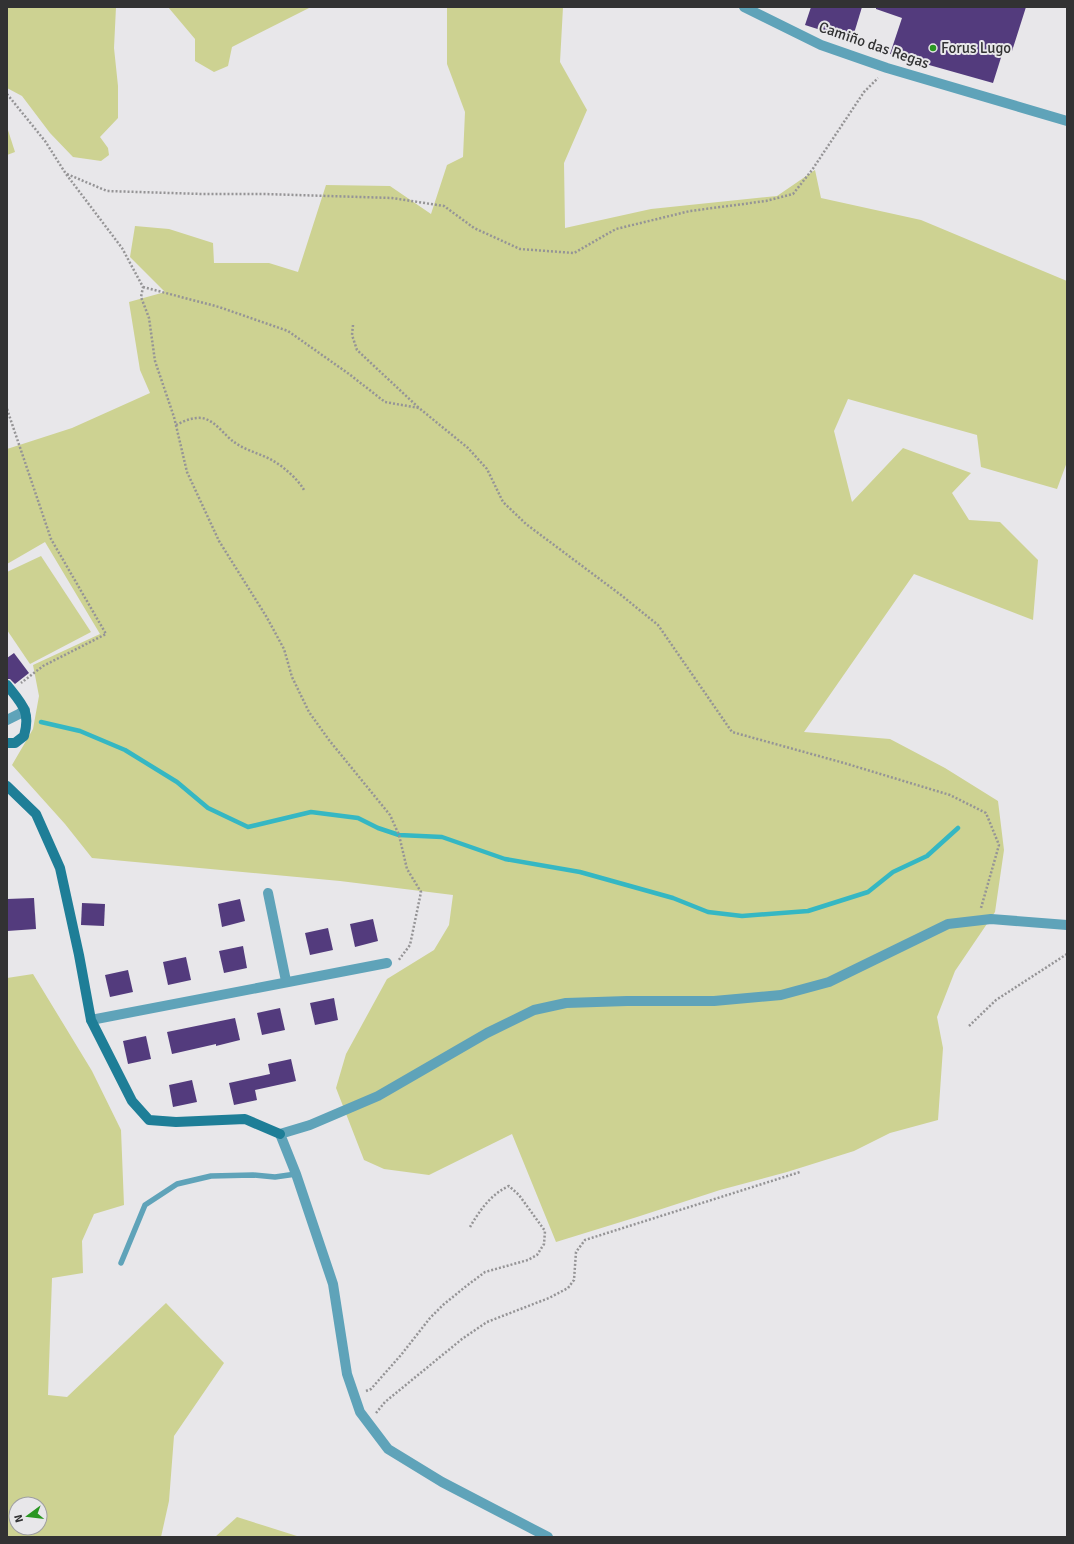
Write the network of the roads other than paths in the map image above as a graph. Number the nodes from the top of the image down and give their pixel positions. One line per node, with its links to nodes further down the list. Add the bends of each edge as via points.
1 (744, 7): 2 (street, Camiño das Regas, via 821,45 887,68)
2 (1067, 121)
3 (9, 688): 4 (street)
4 (25, 710): 5 (street); 6 (street, via 28,724 24,736 15,743)
5 (7, 720)
6 (7, 743)
7 (7, 786): 12 (street, via 36,814 60,868)
8 (268, 893): 11 (street)
9 (1067, 925): 13 (street, via 991,919 948,924 829,982 781,995 714,1001 566,1004 534,1010 487,1033 378,1096 310,1125)
10 (387, 963): 11 (street)
11 (286, 982): 12 (street)
12 (91, 1020): 13 (street, via 132,1101 149,1120 176,1122 245,1119)
13 (280, 1134): 14 (street)
14 (296, 1174): 15 (lane, via 211,1176 177,1184 145,1205); 16 (street, via 333,1284 347,1374 360,1412 388,1449 442,1482)
15 (121, 1263)
16 (548, 1537)

